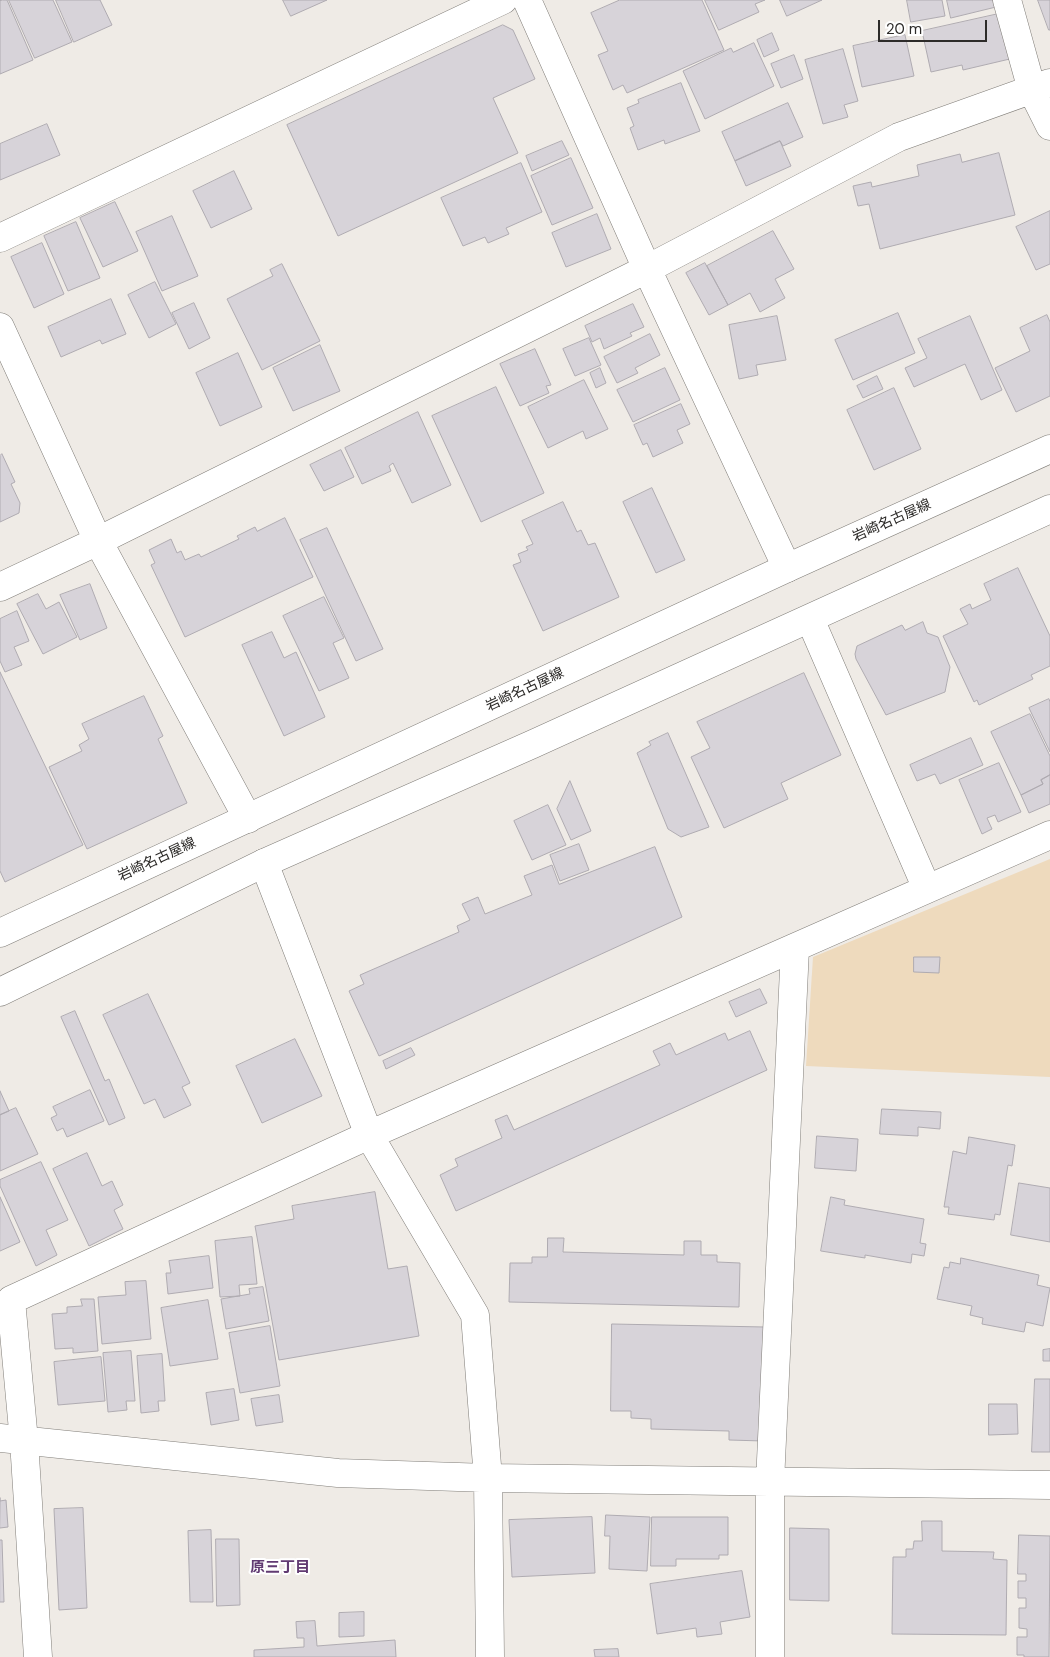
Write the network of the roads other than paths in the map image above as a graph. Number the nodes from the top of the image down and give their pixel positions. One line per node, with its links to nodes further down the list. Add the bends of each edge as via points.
1 (503, 0): 6 (street)
2 (527, 0): 7 (street)
3 (1007, 0): 4 (street)
4 (1041, 87): 5 (street); 7 (street, via 899,136)
5 (1050, 126)
6 (0, 238)
7 (646, 269): 11 (street); 12 (street)
8 (0, 327): 11 (street)
9 (1050, 449): 12 (street, 岩崎名古屋線)
10 (1050, 509): 14 (street)
11 (98, 541): 13 (street); 15 (street)
12 (787, 568): 15 (street, 岩崎名古屋線)
13 (0, 587)
14 (810, 619): 17 (street); 18 (street)
15 (248, 819): 19 (street, 岩崎名古屋線)
16 (1050, 835): 18 (street)
17 (264, 863): 21 (street); 22 (street)
18 (927, 889): 20 (street)
19 (0, 933)
20 (795, 948): 22 (street); 25 (street)
21 (0, 992)
22 (369, 1135): 23 (street, via 10,1300); 24 (street, via 475,1315)
23 (12, 1439): 24 (street, via 338,1473); 27 (street)
24 (488, 1478): 25 (street); 28 (street)
25 (770, 1482): 26 (street); 29 (street)
26 (1050, 1485)
27 (38, 1657)
28 (490, 1657)
29 (770, 1657)

